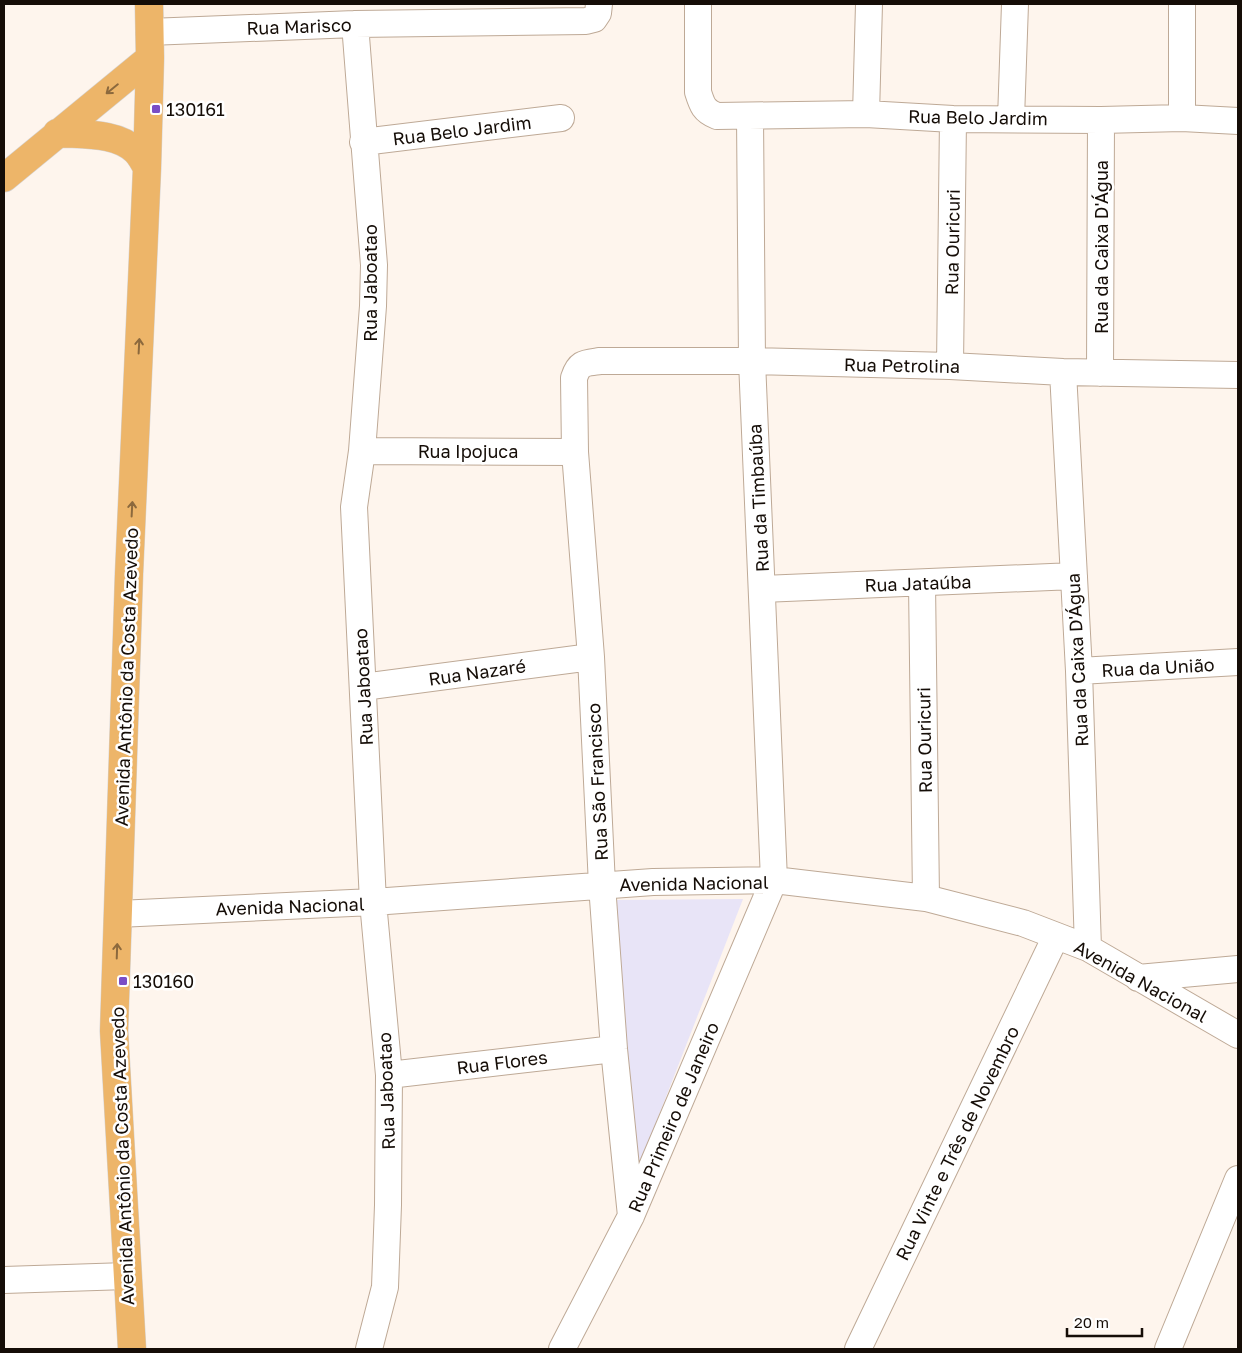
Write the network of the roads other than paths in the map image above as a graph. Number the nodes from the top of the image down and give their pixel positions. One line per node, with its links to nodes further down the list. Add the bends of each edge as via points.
1 (149, 4): 8 (main road, Avenida Antônio da Costa Azevedo)
2 (599, 4): 7 (street, Rua Marisco, via 594,20 586,21)
3 (698, 4): 10 (street, Rua Belo Jardim, via 698,92 702,104 717,116)
4 (869, 4): 9 (street)
5 (1015, 4): 14 (street)
6 (1182, 4): 12 (street)
7 (355, 24): 8 (street, Rua Marisco); 18 (street, Rua Jaboatao)
8 (149, 45): 17 (main road, one-way to 17); 19 (main road, Avenida Antônio da Costa Azevedo)
9 (866, 114): 10 (street, Rua Belo Jardim); 13 (street, Rua Belo Jardim)
10 (750, 116): 21 (street, Rua da Timbaúba)
11 (561, 118): 18 (street, Rua Belo Jardim)
12 (1182, 118): 15 (street, Rua Belo Jardim); 16 (street, Rua Belo Jardim)
13 (953, 119): 14 (street, Rua Belo Jardim); 22 (street, Rua Ouricuri)
14 (1011, 119): 15 (street, Rua Belo Jardim)
15 (1101, 120): 24 (street, Rua da Caixa D'Água)
16 (1238, 121)
17 (58, 133): 19 (main road, via 121,141 138,153); 20 (main road)
18 (363, 142): 27 (street, Rua Jaboatao, via 374,265)
19 (147, 168): 41 (main road, Avenida Antônio da Costa Azevedo, one-way to 19)
20 (4, 178)
21 (752, 361): 22 (street, Rua Petrolina); 26 (street, Rua Petrolina, via 585,363 577,368); 31 (street, Rua da Timbaúba)
22 (950, 366): 23 (street, Rua Petrolina)
23 (1063, 372): 24 (street, Rua Petrolina); 29 (street, Rua da Caixa D'Água)
24 (1100, 373): 25 (street, Rua Petrolina)
25 (1238, 375)
26 (574, 378): 28 (street, Rua São Francisco)
27 (362, 451): 28 (street, Rua Ipojuca); 36 (street, Rua Jaboatao, via 354,507)
28 (575, 452): 32 (street, Rua São Francisco)
29 (1074, 576): 30 (street, Rua Jataúba); 35 (street, Rua da Caixa D'Água)
30 (922, 583): 31 (street, Rua Jataúba); 39 (street, Rua Ouricuri)
31 (762, 589): 37 (street, Rua da Timbaúba)
32 (591, 657): 36 (street, Rua Nazaré); 38 (street, Rua São Francisco)
33 (1238, 662): 34 (street); 35 (street, Rua da União)
34 (1238, 668)
35 (1078, 671): 43 (street, Rua da Caixa D'Água)
36 (363, 687): 40 (street, Rua Jaboatao)
37 (774, 880): 38 (street, Avenida Nacional); 39 (street, Avenida Nacional); 50 (street, Rua Primeiro de Janeiro)
38 (602, 885): 40 (street, Avenida Nacional); 47 (street, Rua São Francisco)
39 (926, 898): 42 (street, Avenida Nacional, via 1023,923)
40 (372, 902): 41 (street, Avenida Nacional); 48 (street, Rua Jaboatao)
41 (118, 914): 51 (main road, Avenida Antônio da Costa Azevedo, one-way to 41, via 114,1031)
42 (1056, 936): 43 (street, Avenida Nacional); 56 (street, Rua Vinte e Três de Novembro)
43 (1088, 948): 45 (street, Avenida Nacional)
44 (1238, 969): 45 (street)
45 (1138, 978): 46 (street, Avenida Nacional)
46 (1238, 1035)
47 (614, 1049): 48 (street, Rua Flores); 50 (street, Rua São Francisco)
48 (389, 1075): 54 (street, Rua Jaboatao, via 385,1287)
49 (1238, 1179): 57 (street)
50 (632, 1216): 55 (street, Rua Primeiro de Janeiro)
51 (127, 1276): 52 (street); 53 (main road, Avenida Antônio da Costa Azevedo)
52 (4, 1280)
53 (132, 1349)
54 (369, 1349)
55 (563, 1349)
56 (858, 1349)
57 (1168, 1349)

